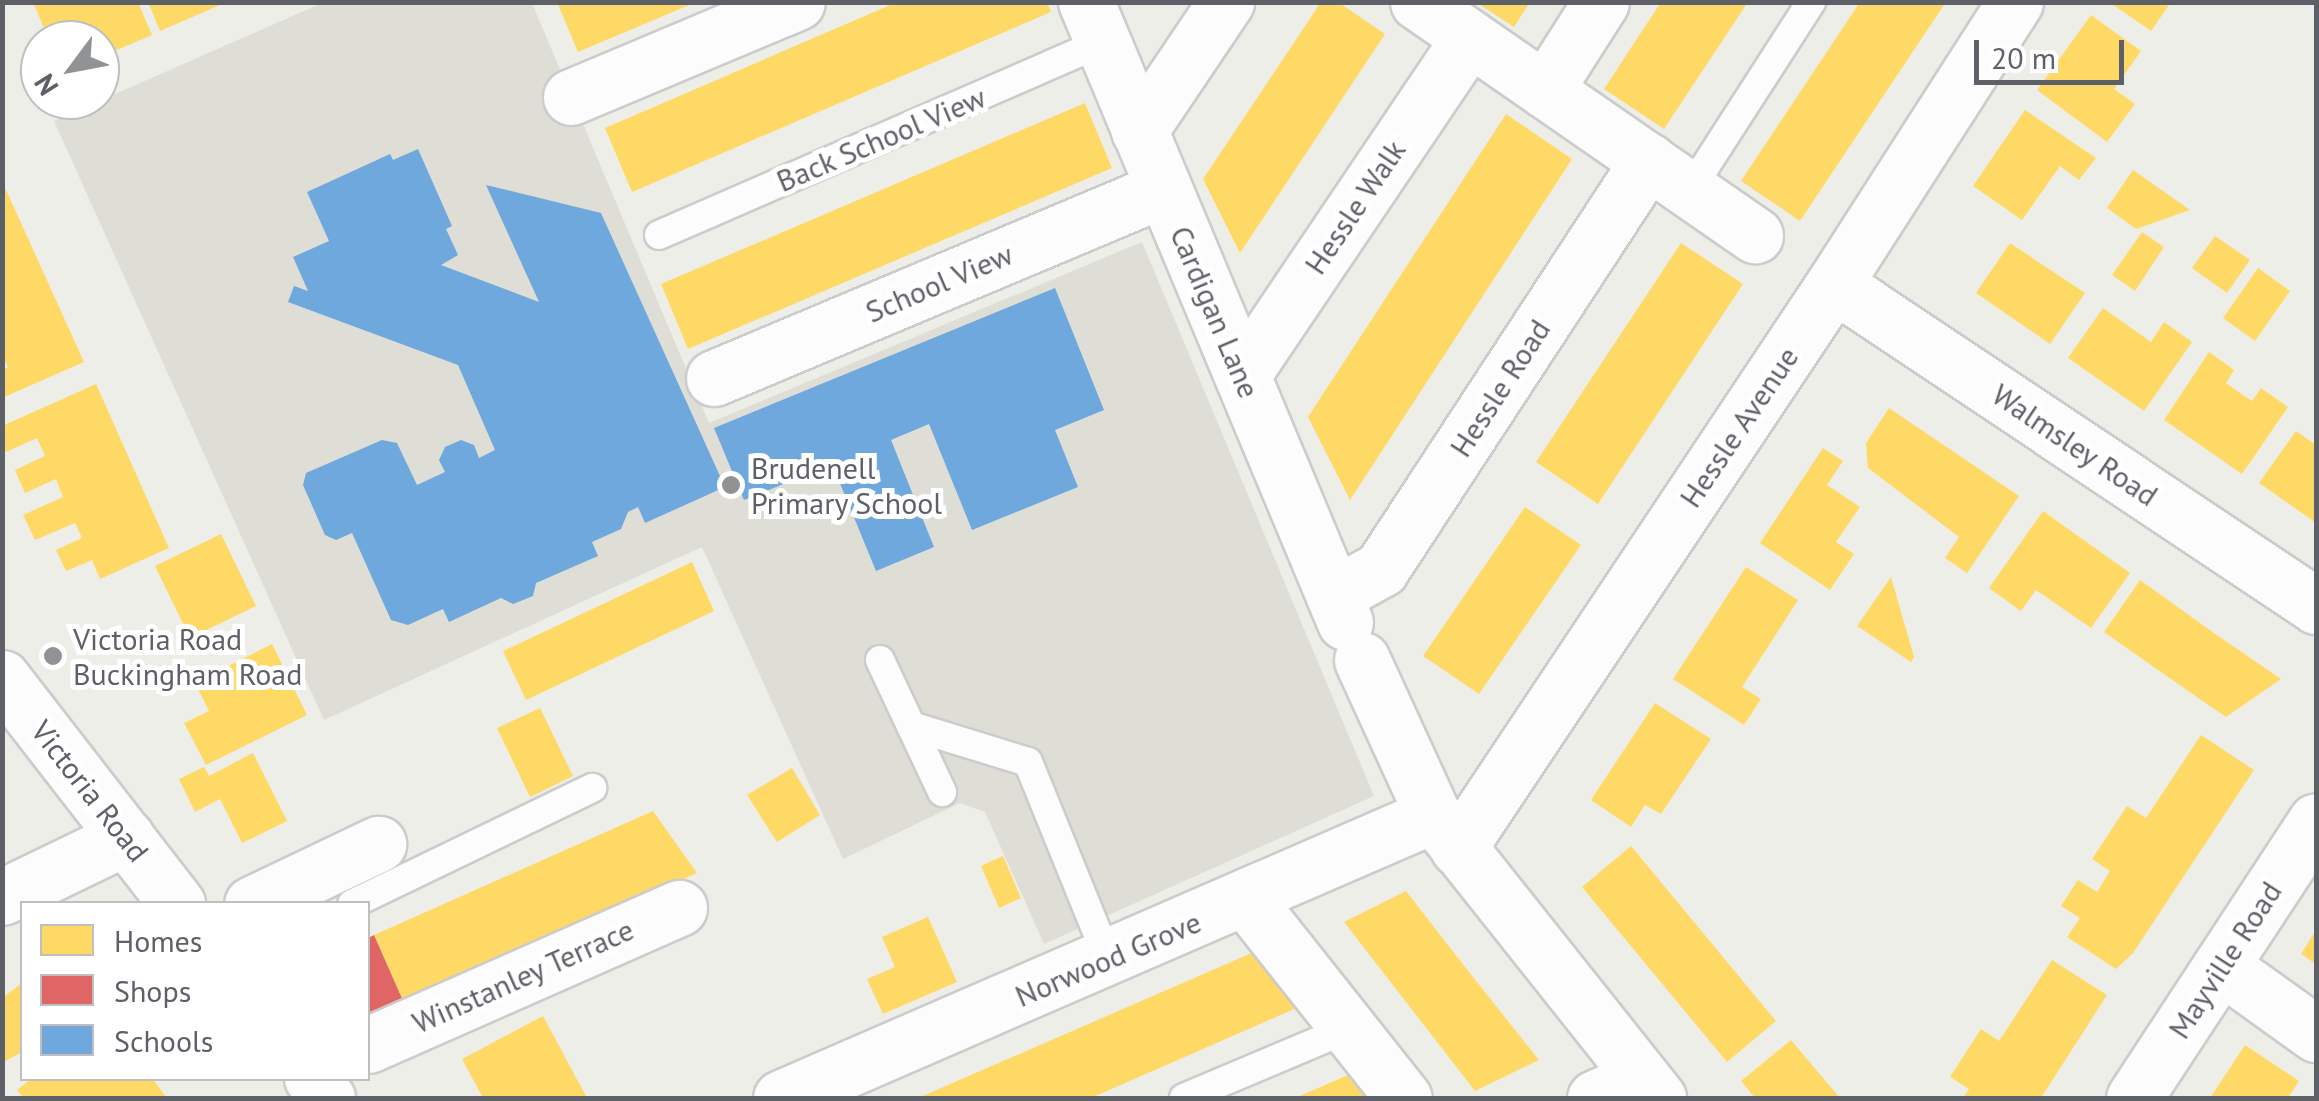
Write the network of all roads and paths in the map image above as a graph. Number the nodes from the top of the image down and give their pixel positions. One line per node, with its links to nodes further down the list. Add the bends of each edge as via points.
1 (797, 2): 10 (street)
2 (1226, 2): 11 (street)
3 (1418, 2): 8 (street)
4 (1601, 2): 9 (street)
5 (1811, 2): 12 (lane)
6 (2015, 2): 16 (street, Hessle Avenue)
7 (1094, 22): 11 (street, Cardigan Lane); 14 (lane, Back School View)
8 (1469, 38): 9 (street); 17 (street, Hessle Walk)
9 (1544, 90): 12 (street)
10 (571, 98)
11 (1139, 131): 13 (street, Cardigan Lane)
12 (1669, 176): 15 (street); 20 (street, Hessle Road)
13 (1164, 189): 17 (street, Cardigan Lane); 18 (street, School View)
14 (659, 234)
15 (1755, 235)
16 (1834, 284): 19 (street, Walmsley Road); 27 (street, Hessle Avenue)
17 (1242, 376): 20 (street, Cardigan Lane)
18 (714, 378)
19 (2316, 606)
20 (1347, 626): 27 (street, Cardigan Lane)
21 (880, 660): 23 (lane)
22 (2, 678): 28 (street, Victoria Road)
23 (911, 726): 25 (lane); 36 (lane, via 1028,762)
24 (592, 788): 34 (lane)
25 (942, 792)
26 (2316, 821): 37 (street, Mayville Road)
27 (1446, 832): 31 (street, Norwood Grove); 41 (street, Cardigan Lane)
28 (126, 837): 30 (street); 32 (street, Victoria Road)
29 (378, 844): 33 (street)
30 (2, 897)
31 (1246, 899): 36 (street, Norwood Grove); 38 (street)
32 (175, 901)
33 (258, 901)
34 (358, 901)
35 (679, 908): 40 (street, Winstanley Terrace)
36 (1108, 958): 42 (street, Norwood Grove)
37 (2220, 966): 39 (street); 45 (street, Mayville Road)
38 (1347, 1029): 43 (lane); 44 (street)
39 (2316, 1034)
40 (370, 1044)
41 (1631, 1092)
42 (781, 1098)
43 (1184, 1098)
44 (1404, 1098)
45 (2134, 1098)

